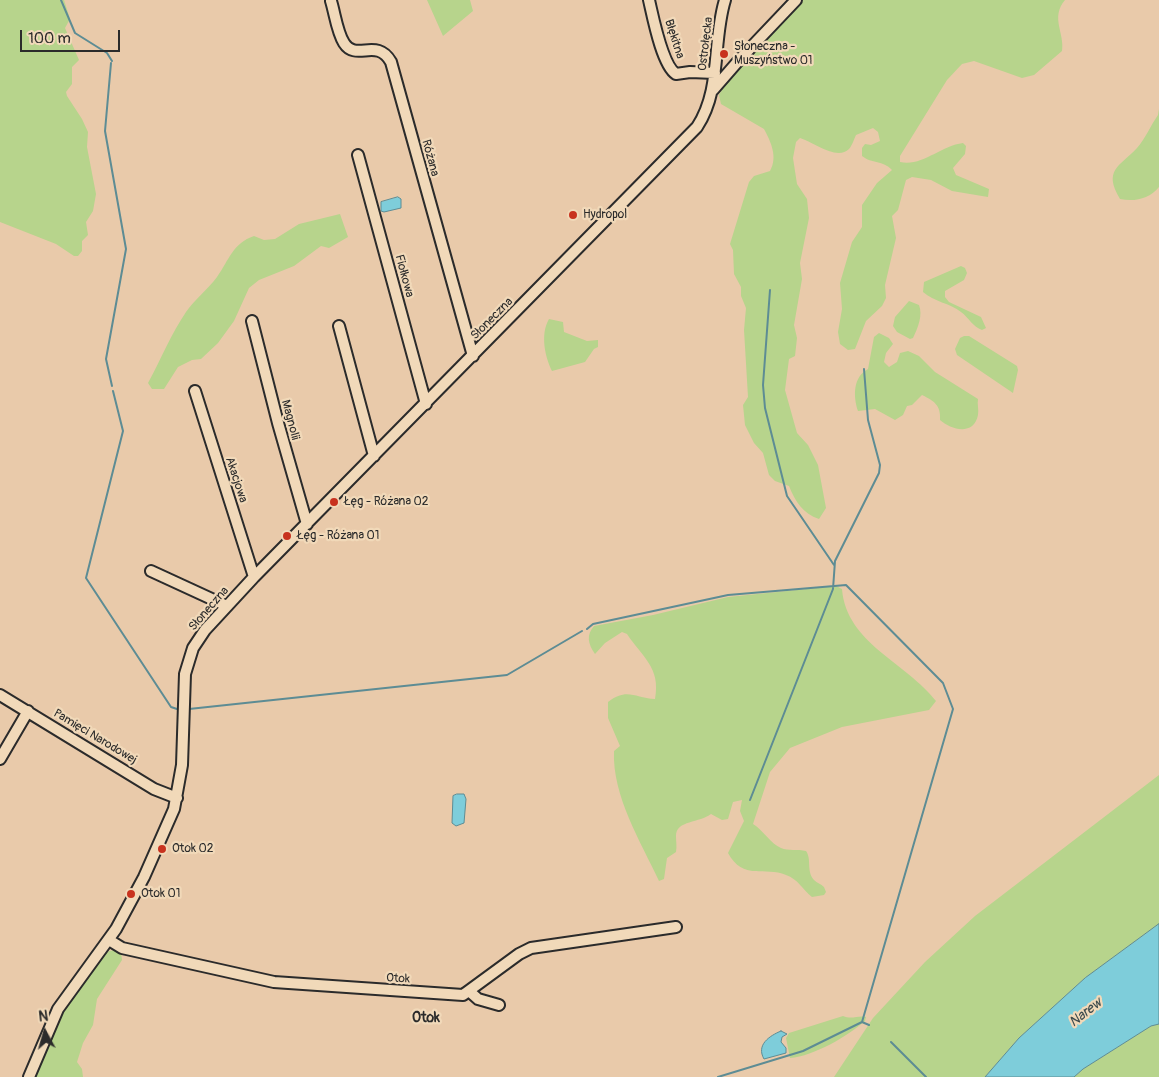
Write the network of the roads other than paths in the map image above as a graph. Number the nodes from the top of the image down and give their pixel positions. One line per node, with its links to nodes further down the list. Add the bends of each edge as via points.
1 (649, 0): 5 (street, Błękitna, via 672,72)
2 (796, 0): 6 (street)
3 (331, 1): 10 (street, Różana, via 342,39 348,48 380,50 391,62)
4 (723, 1): 5 (street, Ostrołęcka)
5 (715, 73): 6 (street, Ostrołęcka)
6 (713, 91): 10 (street, Słoneczna, via 709,107 697,127)
7 (358, 155): 12 (street, Fiołkowa)
8 (252, 321): 14 (street, Magnolii)
9 (339, 326): 13 (street)
10 (473, 356): 12 (street, Słoneczna)
11 (195, 391): 16 (street, Akacjowa)
12 (426, 404): 13 (street, Słoneczna)
13 (374, 456): 14 (street, Słoneczna)
14 (307, 524): 16 (street, Słoneczna)
15 (151, 571): 17 (street)
16 (254, 577): 17 (street, Słoneczna)
17 (227, 606): 21 (street, Słoneczna, via 201,634 186,668 183,754)
18 (0, 695): 19 (street, Pamięci Narodowej)
19 (28, 712): 20 (street); 21 (street, Pamięci Narodowej, via 154,789)
20 (0, 759)
21 (177, 798): 23 (street, Słoneczna, via 144,878)
22 (676, 927): 24 (street, via 531,948)
23 (109, 940): 24 (street, Otok, via 122,948 274,982 463,995); 26 (street, Słoneczna, via 58,1009)
24 (469, 992): 25 (street, via 478,999)
25 (499, 1005)
26 (29, 1077)

